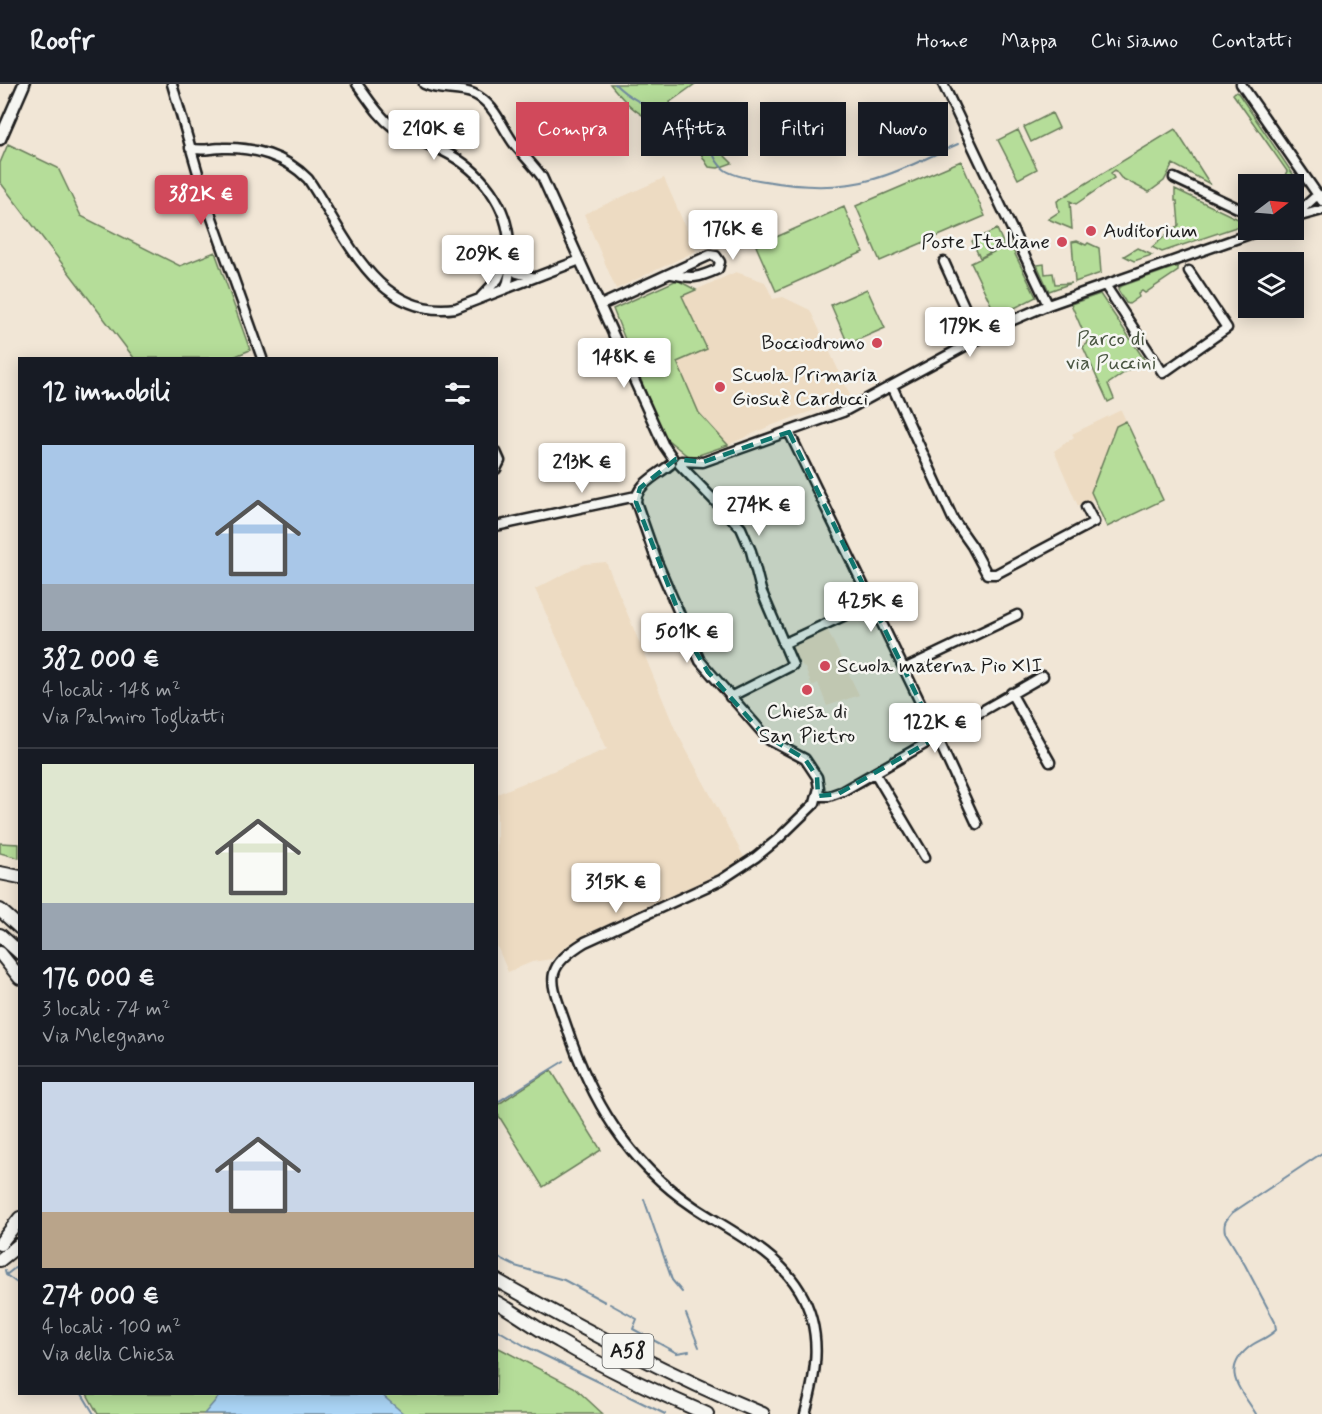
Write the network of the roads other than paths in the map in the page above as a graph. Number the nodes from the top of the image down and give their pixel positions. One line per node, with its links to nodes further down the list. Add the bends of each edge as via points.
1 (24, 84): 7 (main road)
2 (172, 84): 8 (street)
3 (357, 84): 16 (street, via 393,127 453,156 480,177 504,215)
4 (424, 84): 17 (street, via 472,93 492,109 544,182)
5 (944, 84): 28 (street)
6 (1241, 84): 10 (street)
7 (0, 139)
8 (190, 148): 26 (street, via 249,149 267,153 297,169 308,179 365,268 398,297 438,309); 30 (street)
9 (1174, 178): 11 (street)
10 (1321, 197): 12 (street)
11 (1238, 208)
12 (1304, 210)
13 (1322, 210): 14 (street)
14 (1304, 215)
15 (1238, 238): 24 (street)
16 (509, 250): 18 (street); 21 (street)
17 (580, 260): 23 (street); 27 (street)
18 (510, 261): 23 (street, via 520,275); 25 (street)
19 (944, 262): 29 (street)
20 (1189, 270): 24 (street, via 1227,328 1162,373)
21 (501, 273): 25 (street); 26 (street)
22 (672, 274): 22 (street, via 698,277 718,269 719,260 710,255); 27 (street)
23 (536, 277): 25 (street)
24 (1105, 285): 28 (street)
25 (505, 290): 26 (street)
26 (478, 300)
27 (601, 305): 33 (street, via 663,444)
28 (1048, 305): 29 (street)
29 (979, 339): 31 (street)
30 (262, 357)
31 (892, 386): 32 (street, via 843,412); 35 (street, via 953,519 987,574 996,574 1094,522)
32 (789, 432): 33 (street, via 703,462); 37 (street)
33 (676, 462): 34 (street, via 642,486); 39 (street, via 741,528)
34 (636, 496): 36 (street); 43 (street, via 636,505 692,647)
35 (1086, 507)
36 (498, 525)
37 (872, 603): 39 (street); 40 (street)
38 (1017, 615): 40 (street)
39 (783, 644): 43 (street, via 793,665)
40 (904, 669): 44 (street)
41 (1043, 676): 42 (street)
42 (1011, 693): 44 (street); 45 (street)
43 (730, 697): 47 (street, via 769,740 805,759 817,777)
44 (937, 737): 46 (street); 48 (street)
45 (1050, 762)
46 (875, 773): 47 (street, via 838,794); 49 (street)
47 (818, 796): 68 (street, via 771,846 728,875 585,942 558,962 552,976 568,1032 592,1088 619,1136 644,1166 677,1195 760,1250 798,1288 816,1341 815,1374)
48 (976, 824)
49 (925, 857)
50 (0, 873): 51 (highway)
51 (18, 877)
52 (0, 910): 53 (highway)
53 (18, 926)
54 (0, 935): 55 (highway)
55 (18, 951)
56 (0, 952): 57 (highway)
57 (18, 975)
58 (18, 1221): 60 (highway)
59 (18, 1234): 62 (highway)
60 (0, 1244)
61 (18, 1246): 63 (highway)
62 (0, 1253)
63 (0, 1260)
64 (498, 1281): 67 (highway, A58, via 656,1366)
65 (498, 1303): 66 (highway, A58, via 558,1341)
66 (707, 1414)
67 (763, 1414)
68 (806, 1414)

